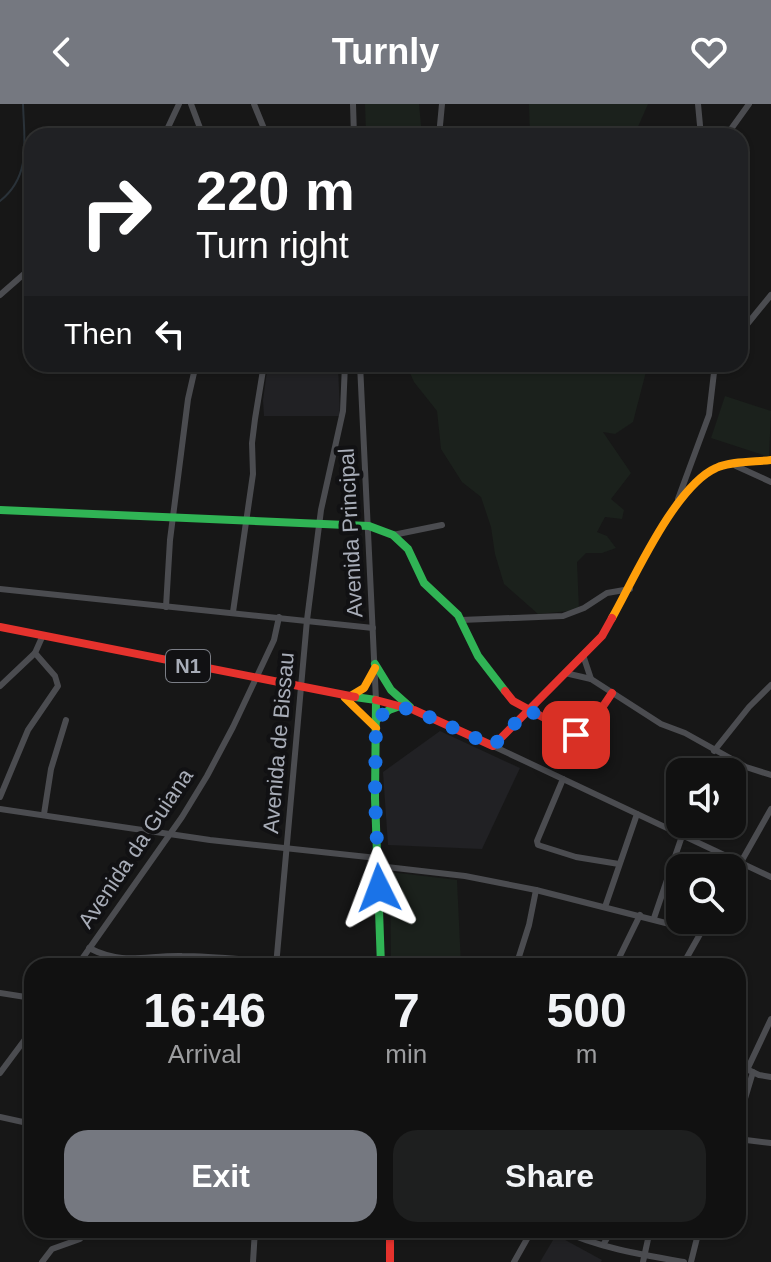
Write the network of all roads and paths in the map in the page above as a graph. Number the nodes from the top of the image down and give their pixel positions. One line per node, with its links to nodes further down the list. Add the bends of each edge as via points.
1 (179, 104): 8 (street)
2 (191, 104): 9 (street)
3 (254, 104): 10 (street)
4 (353, 104): 11 (street)
5 (442, 104): 12 (street)
6 (698, 104): 13 (street)
7 (749, 104): 14 (street)
8 (168, 128)
9 (200, 128)
10 (264, 128)
11 (354, 128)
12 (440, 128)
13 (700, 128)
14 (732, 128)
15 (24, 274): 16 (street)
16 (0, 295)
17 (771, 295): 18 (street)
18 (748, 323)
19 (194, 372): 29 (street)
20 (263, 372): 30 (street)
21 (345, 372): 31 (street, Avenida de Bissau, via 343,411)
22 (360, 372): 33 (street, Avenida Principal)
23 (716, 372): 27 (street, via 709,415)
24 (771, 460): 25 (street)
25 (732, 464): 26 (street); 27 (street, via 707,472)
26 (771, 482)
27 (677, 503): 36 (street)
28 (0, 510): 29 (street)
29 (173, 516): 30 (street); 37 (street)
30 (245, 521): 31 (street); 38 (street)
31 (319, 524): 33 (street); 40 (street, Avenida de Bissau)
32 (442, 525): 34 (street)
33 (369, 526): 34 (street); 43 (street, Avenida Principal)
34 (393, 535): 41 (street, via 408,549 432,592)
35 (0, 589): 37 (street)
36 (630, 589): 41 (street, via 607,593 563,616); 46 (street, via 602,636)
37 (166, 607): 38 (street)
38 (233, 612): 39 (street)
39 (279, 617): 40 (street); 49 (street, Avenida da Guiana)
40 (307, 620): 43 (street); 53 (street, Avenida de Bissau)
41 (461, 620): 59 (street, via 487,669 513,701)
42 (0, 627): 44 (street, N1)
43 (373, 628): 47 (street, Avenida Principal)
44 (43, 635): 45 (street); 49 (street, N1)
45 (35, 653): 52 (street); 66 (street, via 58,686 28,730)
46 (583, 655): 48 (street); 50 (street)
47 (375, 666): 55 (street, via 364,688); 56 (street, Avenida Principal); 58 (street)
48 (564, 673): 50 (street); 59 (street)
49 (255, 679): 53 (street, N1); 72 (street, Avenida da Guiana, via 207,776)
50 (591, 679): 54 (street)
51 (771, 685): 63 (street)
52 (0, 686)
53 (301, 687): 55 (street, N1); 75 (street, Avenida de Bissau)
54 (612, 693): 59 (street, via 583,736); 63 (street)
55 (345, 697): 56 (street, N1); 61 (street)
56 (376, 700): 57 (street); 61 (street)
57 (400, 706): 58 (street); 61 (street)
58 (414, 710): 62 (street)
59 (528, 710): 62 (street)
60 (66, 720): 69 (street)
61 (376, 724): 78 (street)
62 (493, 746): 65 (street)
63 (714, 751): 64 (street)
64 (771, 775)
65 (563, 779): 70 (street); 79 (street, via 538,845)
66 (0, 797)
67 (0, 809): 69 (street)
68 (771, 809): 77 (street)
69 (44, 814): 72 (street)
70 (637, 814): 71 (street); 79 (street)
71 (666, 828)
72 (171, 833): 75 (street); 88 (street, Avenida da Guiana)
73 (681, 838): 85 (street)
74 (686, 838): 76 (street)
75 (287, 847): 78 (street); 93 (street, Avenida de Bissau)
76 (719, 854)
77 (746, 854)
78 (377, 862): 82 (street); 94 (street)
79 (619, 864): 83 (street)
80 (746, 867): 81 (street)
81 (771, 877)
82 (536, 890): 83 (street); 95 (street)
83 (605, 907): 84 (street)
84 (640, 915): 85 (street); 96 (street)
85 (654, 918): 86 (street)
86 (666, 922)
87 (700, 934): 97 (street)
88 (89, 948): 89 (street, Avenida da Guiana); 90 (street)
89 (82, 958)
90 (120, 958)
91 (141, 958): 92 (street)
92 (211, 958)
93 (277, 958)
94 (381, 958)
95 (519, 958)
96 (619, 958)
97 (686, 958)
98 (0, 993): 99 (street)
99 (24, 997)
100 (771, 1019): 103 (street)
101 (24, 1041): 104 (street)
102 (746, 1069): 103 (street)
103 (750, 1071): 105 (street); 106 (street)
104 (0, 1073)
105 (771, 1077)
106 (746, 1088)
107 (0, 1117): 108 (street)
108 (24, 1122)
109 (746, 1140): 110 (street)
110 (771, 1143)
111 (254, 1238): 122 (street)
112 (390, 1238): 123 (street)
113 (528, 1238): 124 (street)
114 (583, 1238): 119 (street)
115 (607, 1238): 119 (street)
116 (648, 1238): 120 (street)
117 (697, 1238): 126 (street)
118 (80, 1239): 121 (street, via 52,1249)
119 (603, 1245): 120 (street, via 637,1251)
120 (644, 1259): 125 (street)
121 (42, 1262)
122 (253, 1262)
123 (390, 1262)
124 (514, 1262)
125 (684, 1262)
126 (691, 1262)

